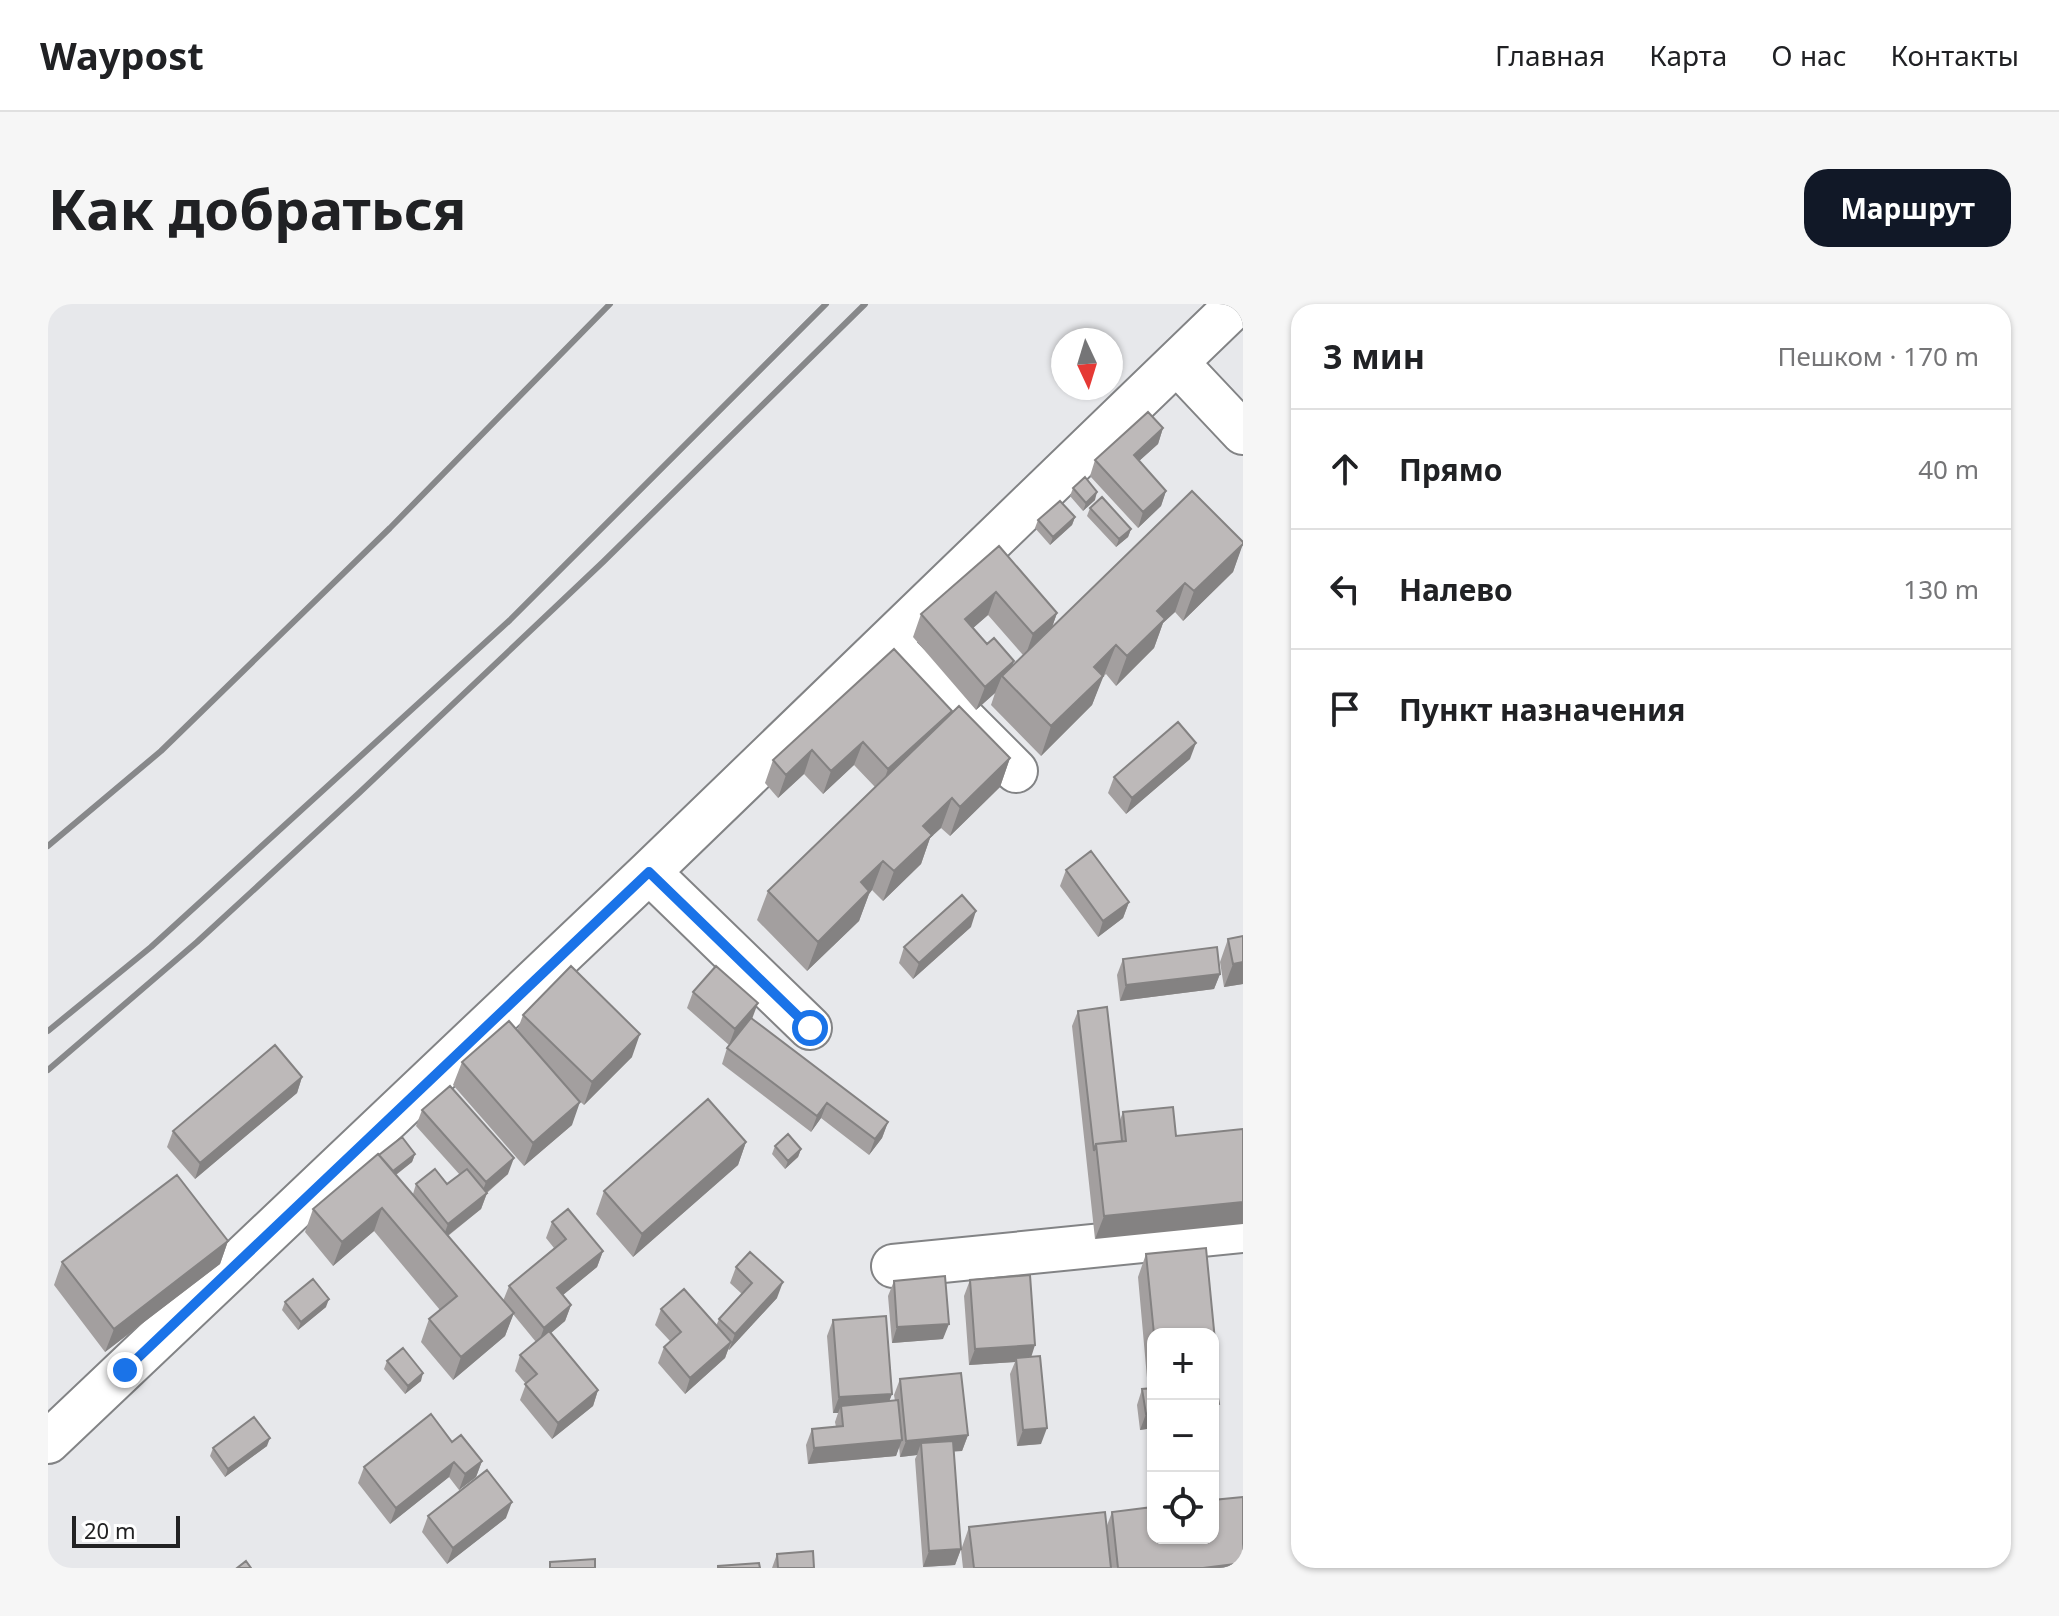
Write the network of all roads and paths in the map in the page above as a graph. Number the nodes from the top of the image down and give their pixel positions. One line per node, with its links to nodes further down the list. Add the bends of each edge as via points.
1 (1237, 304): 2 (lane)
2 (1178, 364): 3 (lane); 4 (lane)
3 (1243, 433)
4 (887, 642): 5 (lane); 6 (lane)
5 (1016, 771)
6 (649, 872): 7 (lane); 10 (lane)
7 (810, 1028)
8 (1243, 1231): 9 (lane)
9 (893, 1266)
10 (48, 1442)

